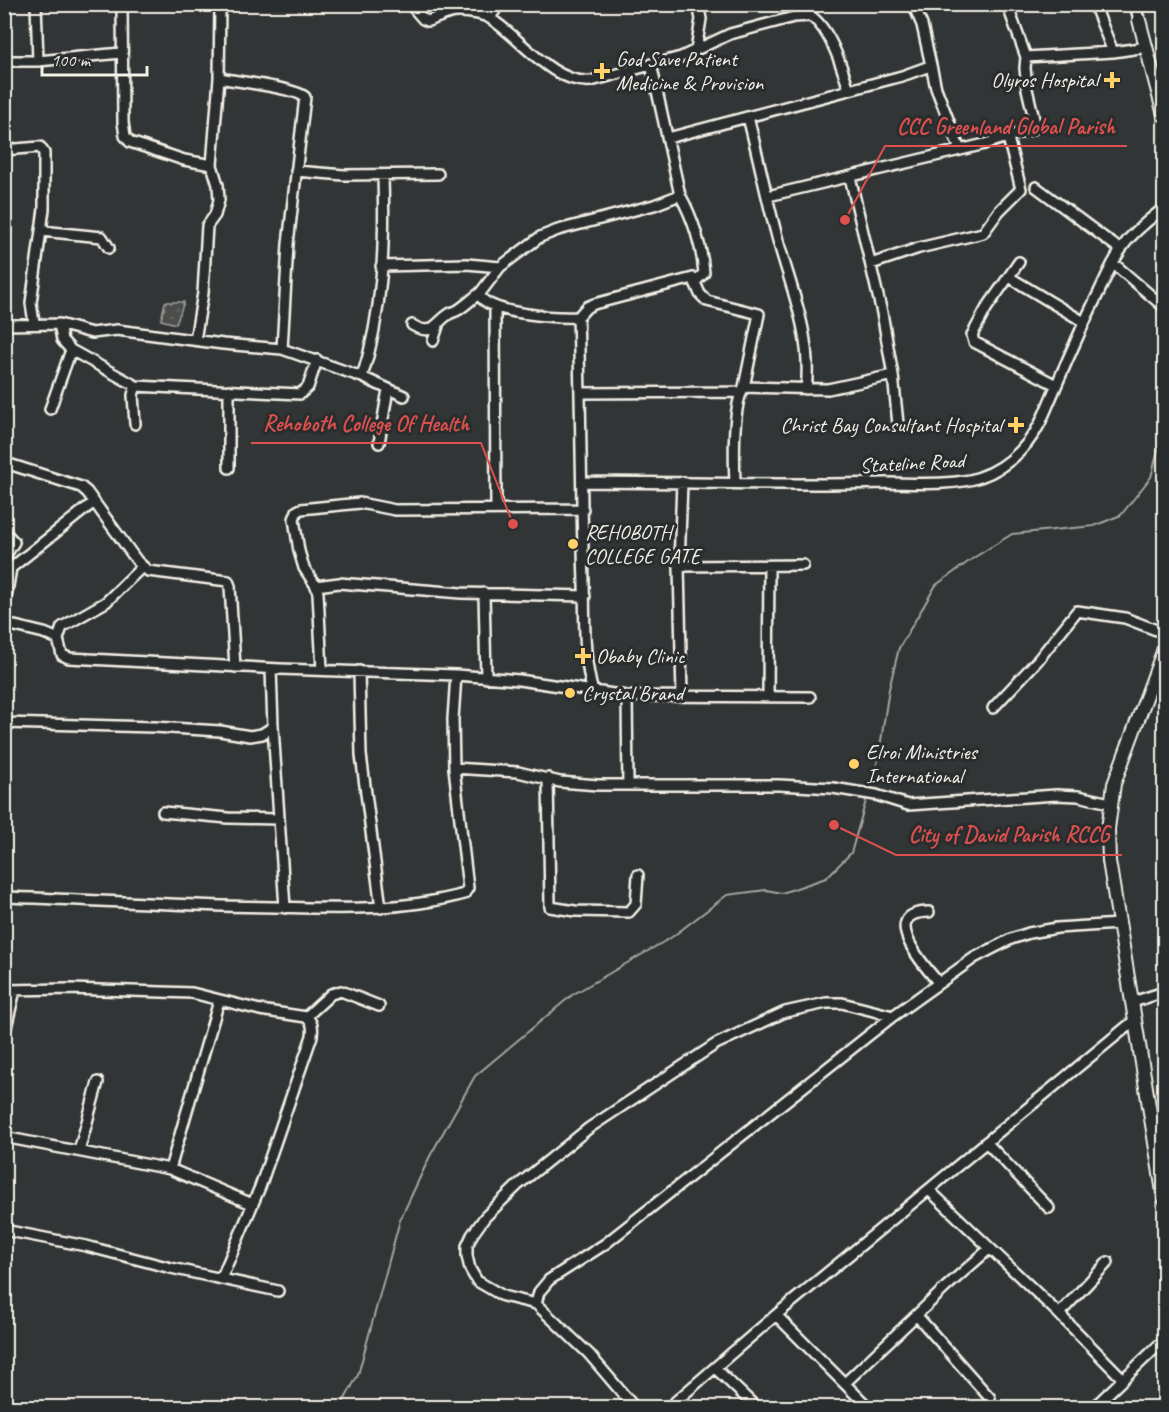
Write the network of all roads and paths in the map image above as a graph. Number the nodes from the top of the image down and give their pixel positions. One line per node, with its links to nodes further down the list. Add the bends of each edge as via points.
1 (36, 4): 20 (street)
2 (122, 4): 17 (street)
3 (410, 4): 12 (street, via 428,21 451,12)
4 (499, 4): 12 (street)
5 (698, 4): 15 (street, via 702,19)
6 (913, 4): 22 (street, via 922,25)
7 (1007, 4): 18 (street)
8 (1094, 4): 16 (street)
9 (1135, 4): 13 (street)
10 (1141, 4): 13 (street)
11 (220, 7): 23 (street)
12 (489, 18): 21 (street, via 538,58 580,82)
13 (1139, 20): 14 (main road)
14 (1147, 47): 16 (street); 25 (main road)
15 (696, 50): 21 (street); 24 (street, via 730,34 811,16 833,47)
16 (1113, 52): 18 (street)
17 (121, 53): 20 (street); 32 (street, via 123,122 128,141)
18 (1026, 57): 28 (street, via 1027,89 1035,123 1028,132)
19 (4, 61): 20 (street)
20 (38, 61)
21 (651, 64): 27 (street)
22 (930, 66): 24 (street); 31 (street)
23 (219, 78): 32 (street); 33 (street, via 303,95)
24 (849, 90): 26 (street)
25 (1164, 115)
26 (748, 117): 27 (street); 39 (street)
27 (668, 138): 38 (street)
28 (1008, 138): 31 (street); 46 (street, via 1021,189 983,233)
29 (5, 140): 30 (street)
30 (6, 150): 41 (street, via 43,150 45,192)
31 (960, 150): 36 (street)
32 (212, 165): 61 (street, via 219,201 207,226 203,293)
33 (296, 171): 35 (street); 63 (street)
34 (438, 174): 35 (street)
35 (383, 176): 47 (street)
36 (850, 177): 39 (street); 46 (street)
37 (1036, 187): 43 (street)
38 (680, 195): 48 (street, via 540,237); 50 (street, via 704,269 702,277)
39 (768, 196): 71 (street, via 799,309 808,366)
40 (1164, 208): 43 (street, Stateline Road, via 1146,221)
41 (41, 231): 42 (street, via 102,237); 56 (street, via 31,303)
42 (109, 248)
43 (1121, 250): 45 (street, Stateline Road)
44 (1019, 262): 49 (street)
45 (1113, 263): 53 (street); 55 (street, Stateline Road)
46 (871, 264): 66 (street)
47 (381, 266): 48 (street); 67 (street, via 379,306)
48 (500, 267): 51 (street)
49 (1009, 277): 55 (street); 68 (street, via 986,309 973,340)
50 (693, 278): 54 (street, via 594,304); 73 (street, via 707,301 759,314)
51 (481, 292): 52 (street, via 483,302); 60 (street)
52 (495, 307): 54 (street, via 544,317); 86 (street)
53 (1164, 307)
54 (578, 317): 74 (street)
55 (1084, 322): 68 (street, Stateline Road)
56 (34, 323): 57 (street); 58 (street)
57 (59, 324): 61 (street, via 92,333 117,330); 64 (street, via 62,340)
58 (4, 325)
59 (411, 325): 60 (street, via 419,329)
60 (438, 326): 62 (street)
61 (195, 340): 63 (street)
62 (433, 341)
63 (282, 349): 65 (street)
64 (71, 350): 69 (street); 76 (street)
65 (317, 360): 67 (street); 72 (street, via 308,387 300,394)
66 (892, 375): 71 (street, via 845,386); 78 (street)
67 (362, 377): 70 (street)
68 (1056, 385): 84 (street, Stateline Road, via 1030,440 1000,468 979,478 957,482)
69 (136, 386): 72 (street); 77 (street)
70 (388, 389): 75 (street); 79 (street)
71 (806, 389): 73 (street)
72 (229, 390): 81 (street)
73 (743, 390): 74 (street); 84 (street, via 734,441)
74 (582, 393): 82 (street)
75 (404, 396)
76 (50, 409)
77 (135, 424)
78 (898, 424)
79 (379, 443)
80 (12, 465): 85 (street, via 70,482 87,492)
81 (229, 468)
82 (582, 482): 83 (street, Stateline Road); 87 (street)
83 (682, 482): 84 (street, Stateline Road); 91 (street)
84 (735, 483)
85 (94, 502): 93 (street); 97 (street, via 11,568)
86 (496, 509): 87 (street); 94 (street, via 395,510 360,503 301,508 294,519 299,551)
87 (583, 509): 96 (street)
88 (4, 531): 89 (street, via 14,542)
89 (4, 558)
90 (803, 565): 92 (street)
91 (679, 566): 92 (street); 110 (street)
92 (769, 566): 111 (street)
93 (142, 567): 100 (street, via 106,602 65,624); 102 (street, via 154,573 228,582)
94 (316, 586): 95 (street, via 339,583); 104 (street)
95 (484, 593): 96 (street); 107 (street)
96 (585, 596): 108 (street)
97 (4, 610)
98 (15, 626): 100 (street)
99 (1164, 633): 113 (street, via 1125,618 1077,611)
100 (58, 639): 102 (street, via 60,652 69,658)
101 (1164, 649): 119 (main road)
102 (235, 667): 103 (street)
103 (272, 669): 104 (street); 115 (street)
104 (322, 670): 105 (street)
105 (359, 671): 106 (street); 125 (street, via 361,755)
106 (456, 675): 107 (street); 116 (street)
107 (486, 678): 108 (street)
108 (593, 692): 109 (street)
109 (627, 696): 110 (street); 118 (street)
110 (682, 696): 111 (street)
111 (768, 697): 112 (street)
112 (810, 697)
113 (993, 708)
114 (4, 723): 115 (street, via 154,727 250,736)
115 (273, 728): 121 (street)
116 (454, 768): 117 (street); 125 (street, via 468,891)
117 (548, 778): 118 (street); 122 (street, via 550,908 628,912 636,904)
118 (628, 785): 119 (street, via 833,788 908,805 1056,795)
119 (1110, 804): 127 (main road, via 1109,861)
120 (163, 812): 121 (street)
121 (279, 819): 124 (street)
122 (638, 875)
123 (4, 897): 124 (street)
124 (285, 908): 125 (street)
125 (381, 908)
126 (929, 912): 128 (street, via 911,915 905,927 920,961)
127 (1119, 924): 128 (street, via 1057,928 1011,939); 133 (main road)
128 (938, 982): 135 (street)
129 (4, 990): 130 (street)
130 (15, 990): 132 (street, via 192,993); 138 (street)
131 (1164, 993): 133 (street)
132 (219, 1001): 136 (street); 143 (street)
133 (1133, 1002): 137 (main road)
134 (379, 1006): 136 (street, via 341,991 331,994)
135 (893, 1016): 153 (street, via 605,1244 549,1280 539,1292); 153 (street, via 842,1003 785,1012 716,1044 660,1079 544,1163 485,1217 472,1234 467,1256 477,1281 503,1296)
136 (306, 1017): 146 (street, via 312,1023 312,1036)
137 (1136, 1020): 141 (street); 145 (main road)
138 (4, 1036)
139 (98, 1082): 142 (street)
140 (4, 1137): 142 (street)
141 (986, 1142): 144 (street); 147 (street)
142 (79, 1151): 143 (street)
143 (170, 1169): 146 (street)
144 (929, 1190): 149 (street); 155 (street)
145 (1164, 1198)
146 (252, 1204): 151 (street)
147 (1049, 1208)
148 (4, 1230): 151 (street)
149 (989, 1249): 154 (street); 156 (street)
150 (1108, 1262): 154 (street)
151 (221, 1279): 152 (street)
152 (278, 1291)
153 (536, 1304): 162 (street, via 590,1353)
154 (1059, 1314): 159 (street)
155 (776, 1315): 158 (street); 160 (street)
156 (917, 1316): 160 (street); 161 (street)
157 (1164, 1340): 159 (street)
158 (715, 1368): 163 (street); 164 (street)
159 (1122, 1378): 166 (street)
160 (845, 1383): 165 (street)
161 (990, 1398)
162 (635, 1407)
163 (668, 1407)
164 (757, 1407)
165 (869, 1407)
166 (1093, 1407)

